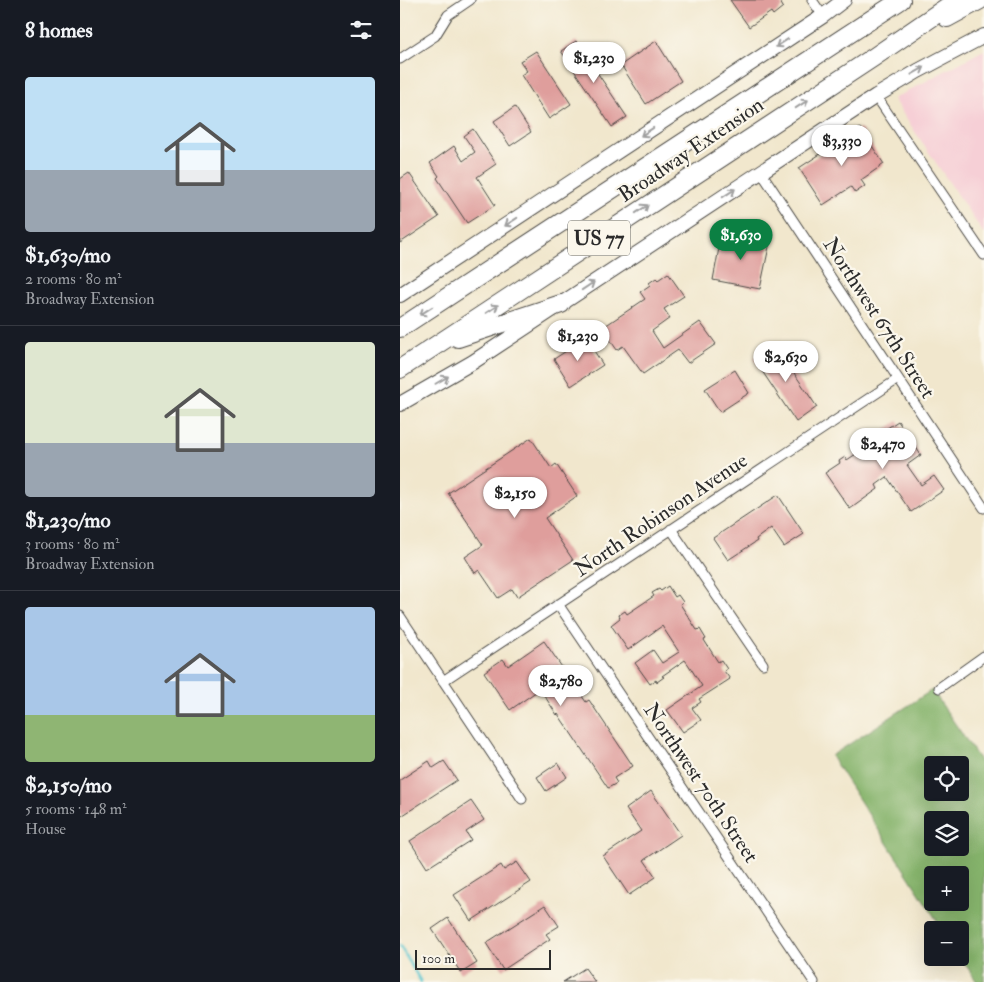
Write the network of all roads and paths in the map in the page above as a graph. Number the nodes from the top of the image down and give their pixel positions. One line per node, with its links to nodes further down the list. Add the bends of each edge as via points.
1 (470, 0): 12 (street, via 448,15 435,36)
2 (812, 0): 8 (street)
3 (844, 0): 8 (main road, Broadway Extension)
4 (887, 0): 9 (highway)
5 (901, 0): 9 (highway, Broadway Extension / US 77)
6 (957, 0): 11 (highway, Broadway Extension / US 77)
7 (980, 0): 11 (highway)
8 (823, 16): 16 (main road, Broadway Extension, one-way to 16)
9 (875, 17): 18 (highway, Broadway Extension / US 77, one-way to 18)
10 (984, 36): 13 (main road, one-way to 10)
11 (874, 57): 19 (highway, Broadway Extension / US 77, one-way to 11)
12 (400, 59)
13 (876, 96): 14 (main road); 15 (street)
14 (761, 172): 17 (main road, one-way to 14); 21 (street, Northwest 67th Street)
15 (984, 255)
16 (400, 295)
17 (561, 304): 19 (highway); 22 (main road, one-way to 17, via 473,362)
18 (400, 328)
19 (436, 345): 20 (highway, Broadway Extension / US 77)
20 (400, 369)
21 (898, 378): 23 (street, Northwest 67th Street); 25 (street, North Robinson Avenue)
22 (400, 404)
23 (981, 497): 24 (street, Northwest 67th Street)
24 (984, 508)
25 (671, 529): 26 (street, North Robinson Avenue); 29 (street)
26 (558, 604): 30 (street, North Robinson Avenue); 33 (street, Northwest 70th Street)
27 (400, 616): 30 (street)
28 (984, 656): 31 (street)
29 (763, 664)
30 (444, 681): 32 (street)
31 (939, 688)
32 (522, 799)
33 (814, 982)

